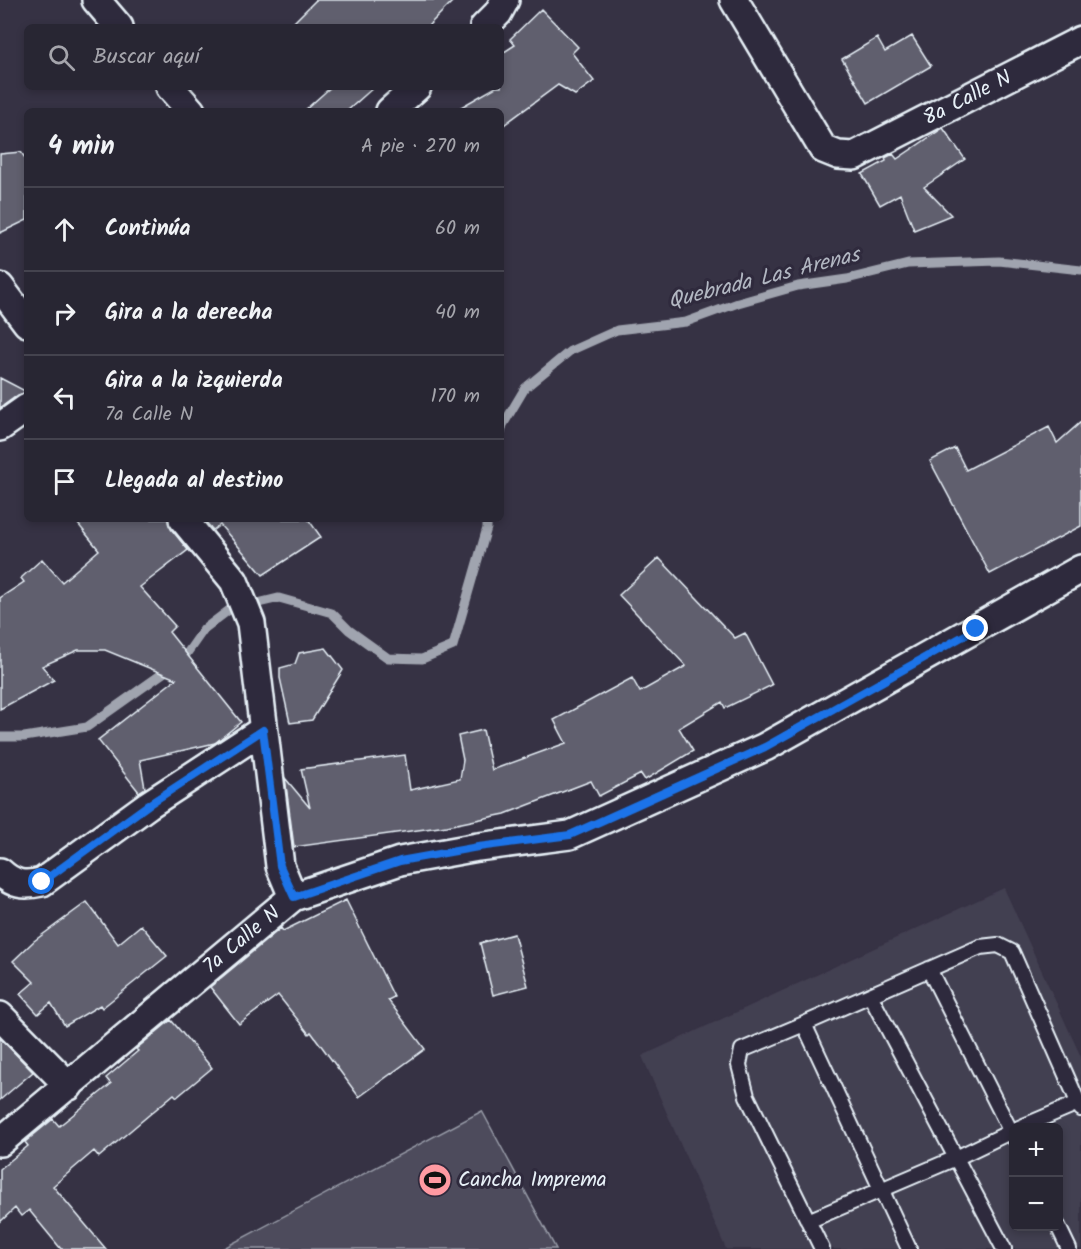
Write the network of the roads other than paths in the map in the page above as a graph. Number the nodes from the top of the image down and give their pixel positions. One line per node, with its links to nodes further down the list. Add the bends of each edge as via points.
1 (96, 0): 3 (street)
2 (734, 0): 4 (street, 8a Calle N, via 824,149 838,155 854,156)
3 (116, 24)
4 (1081, 40)
5 (173, 90): 7 (street)
6 (414, 90): 8 (street)
7 (188, 108)
8 (393, 108)
9 (0, 287): 10 (street)
10 (24, 319)
11 (24, 410): 12 (street)
12 (0, 427)
13 (185, 522): 15 (street, via 234,581 251,623)
14 (1081, 569): 17 (street, 7a Calle N, via 765,747 570,835 400,861)
15 (263, 730): 16 (street, via 148,805 42,882 10,882); 17 (street, via 280,866)
16 (0, 872)
17 (294, 897): 22 (street, 7a Calle N)
18 (929, 969): 19 (lane); 23 (lane, via 980,946 998,945 1012,952); 24 (lane)
19 (870, 995): 21 (lane); 28 (lane)
20 (0, 1016): 22 (street)
21 (804, 1024): 29 (lane); 30 (lane, via 742,1050 739,1065 747,1096)
22 (69, 1086): 27 (street, 7a Calle N)
23 (1080, 1106): 25 (lane)
24 (1009, 1123)
25 (1037, 1123)
26 (1009, 1134): 28 (lane)
27 (0, 1142)
28 (956, 1158): 29 (lane); 34 (lane)
29 (881, 1189): 30 (lane); 33 (lane)
30 (808, 1221): 32 (lane)
31 (1060, 1231): 35 (lane)
32 (822, 1249)
33 (909, 1249)
34 (1004, 1249)
35 (1069, 1249)

